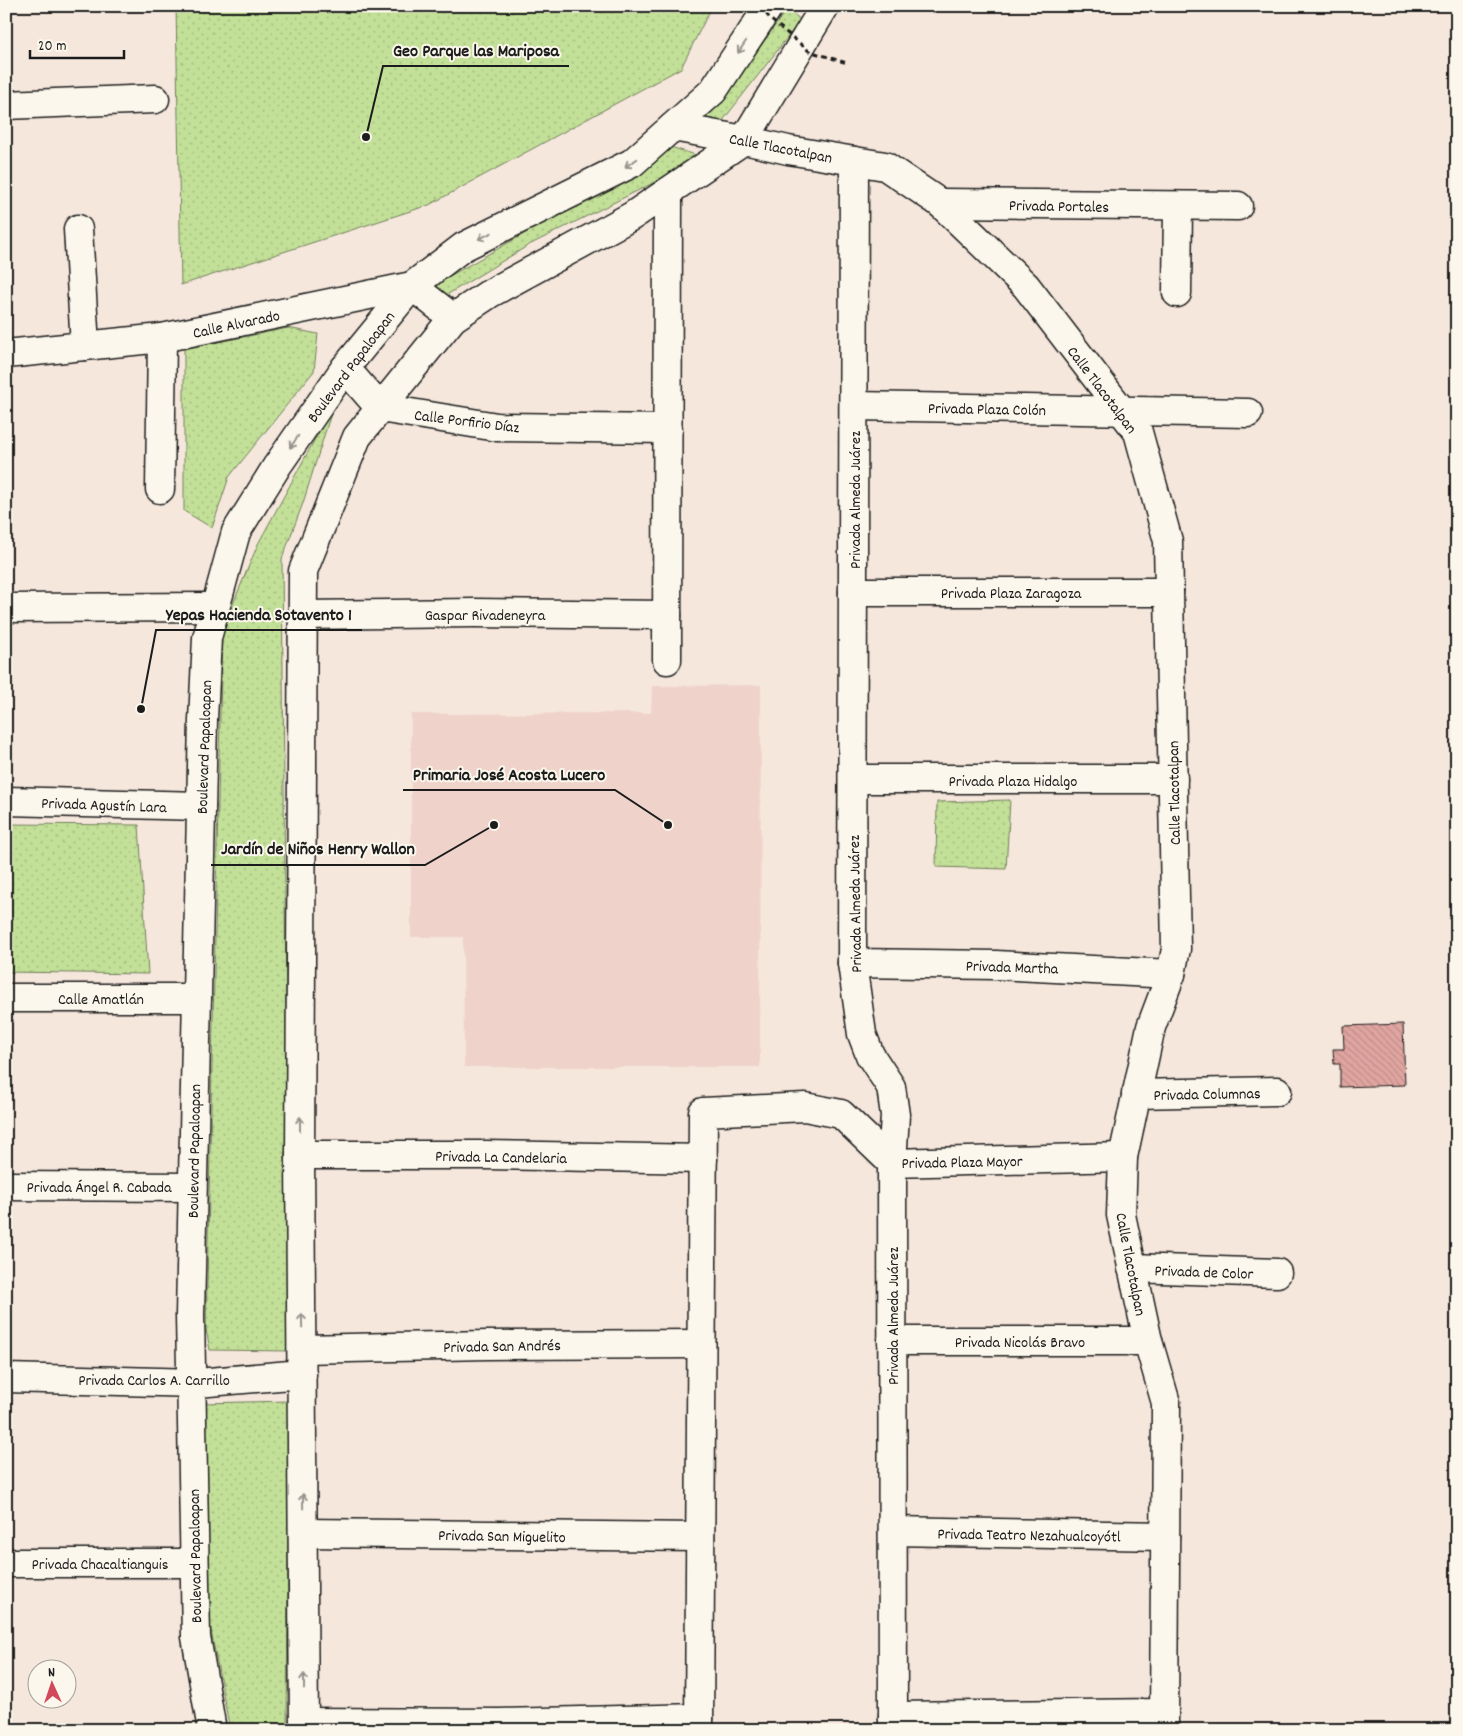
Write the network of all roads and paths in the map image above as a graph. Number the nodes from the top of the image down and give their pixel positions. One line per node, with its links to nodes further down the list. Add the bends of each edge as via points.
1 (760, 6): 4 (path, bridge, via 770,19 809,51)
2 (769, 6): 7 (street, Boulevard Papaloapan, one-way to 7, via 713,91)
3 (819, 9): 8 (street)
4 (847, 63)
5 (155, 99): 6 (street)
6 (6, 105)
7 (673, 127): 8 (street, Calle Tlacotalpan); 15 (street, Boulevard Papaloapan, one-way to 15, via 632,164 463,247)
8 (744, 140): 9 (street, Calle Tlacotalpan); 10 (street)
9 (854, 161): 11 (street, Calle Tlacotalpan, via 885,166); 22 (street, Privada Almeda Juárez)
10 (668, 192): 17 (street, via 632,216 489,294); 26 (street)
11 (940, 203): 13 (street, Privada Portales); 24 (street, Calle Tlacotalpan, via 1026,286)
12 (1238, 206): 13 (street, Privada Portales)
13 (1178, 207): 16 (street)
14 (78, 229): 19 (street)
15 (412, 286): 17 (street); 18 (street, Calle Alvarado); 21 (street, Boulevard Papaloapan)
16 (1177, 293)
17 (453, 318): 23 (street)
18 (162, 338): 19 (street, Calle Alvarado); 27 (street)
19 (85, 346): 20 (street, Calle Alvarado)
20 (6, 354)
21 (345, 368): 23 (street); 30 (street, Boulevard Papaloapan, one-way to 30, via 236,532)
22 (854, 406): 24 (street, Privada Plaza Colón); 28 (street, Privada Almeda Juárez)
23 (380, 408): 26 (street, Calle Porfirio Díaz, via 497,427); 32 (street, via 357,437 303,571)
24 (1120, 410): 25 (street, Privada Plaza Colón); 29 (street, Calle Tlacotalpan, via 1138,432 1168,541)
25 (1248, 413)
26 (668, 429): 33 (street)
27 (160, 489)
28 (853, 592): 29 (street, Privada Plaza Zaragoza); 35 (street, Privada Almeda Juárez)
29 (1169, 592): 36 (street, Calle Tlacotalpan)
30 (215, 607): 31 (street); 38 (street, Boulevard Papaloapan, via 207,638)
31 (6, 608)
32 (303, 615): 33 (street, Gaspar Rivadeneyra); 45 (street, one-way to 32)
33 (668, 615): 34 (street)
34 (667, 660)
35 (853, 779): 36 (street, Privada Plaza Hidalgo); 39 (street, Privada Almeda Juárez)
36 (1173, 779): 40 (street, Calle Tlacotalpan, via 1176,949)
37 (6, 801): 38 (street, Privada Agustín Lara)
38 (201, 806): 42 (street, Boulevard Papaloapan)
39 (852, 963): 40 (street, Privada Martha, via 996,965); 48 (street, Privada Almeda Juárez, via 862,1034 870,1055 891,1087 895,1115)
40 (1171, 974): 44 (street, Calle Tlacotalpan, via 1150,1027)
41 (6, 998): 42 (street, Calle Amatlán)
42 (197, 998): 50 (street, Boulevard Papaloapan)
43 (1277, 1091): 44 (street, Privada Columnas)
44 (1136, 1094): 46 (street, Calle Tlacotalpan)
45 (300, 1154): 47 (street, Privada La Candelaria); 56 (street, one-way to 45)
46 (1122, 1157): 48 (street, Privada Plaza Mayor); 51 (street, Calle Tlacotalpan, via 1121,1215)
47 (703, 1159): 48 (street, Privada Plaza Mayor, via 703,1112 805,1107 841,1114); 55 (street)
48 (892, 1163): 53 (street, Privada Almeda Juárez)
49 (6, 1186): 50 (street, Privada Ángel R. Cabada)
50 (192, 1186): 58 (street, Boulevard Papaloapan)
51 (1132, 1268): 52 (street, Privada de Color); 54 (street, Calle Tlacotalpan)
52 (1277, 1273)
53 (892, 1341): 54 (street, Privada Nicolás Bravo); 59 (street, Privada Almeda Juárez)
54 (1148, 1341): 61 (street, Calle Tlacotalpan, via 1166,1402)
55 (701, 1344): 56 (street, Privada San Andrés, via 487,1345); 62 (street)
56 (302, 1361): 58 (street, Privada Carlos A. Carrillo); 60 (street, one-way to 56)
57 (6, 1378): 58 (street, Privada Carlos A. Carrillo)
58 (191, 1382): 64 (street, Boulevard Papaloapan)
59 (893, 1531): 61 (street, Privada Teatro Nezahualcoyótl); 66 (street, Privada Almeda Juárez)
60 (304, 1533): 62 (street, Privada San Miguelito); 68 (street, one-way to 60)
61 (1165, 1536): 65 (street, Calle Tlacotalpan)
62 (700, 1537): 67 (street)
63 (6, 1563): 64 (street, Privada Chacaltianguis)
64 (194, 1564): 69 (street, Boulevard Papaloapan, via 196,1637)
65 (1164, 1721): 66 (street)
66 (893, 1723)
67 (699, 1724): 68 (street)
68 (304, 1726)
69 (212, 1730)

